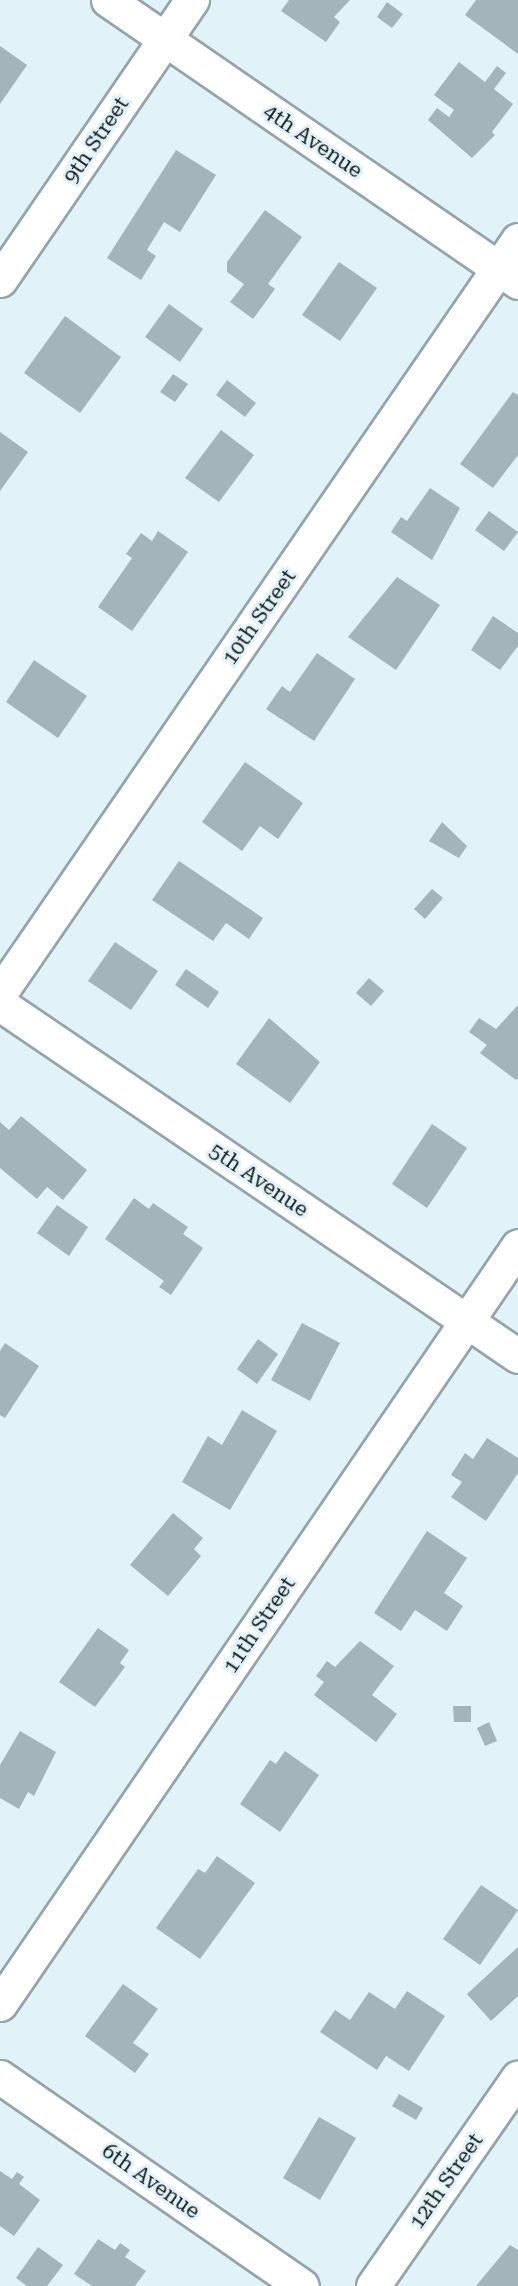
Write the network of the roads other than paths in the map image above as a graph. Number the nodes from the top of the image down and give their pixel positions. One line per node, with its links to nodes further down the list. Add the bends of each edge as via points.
1 (108, 0): 3 (street, 4th Avenue)
2 (192, 0): 3 (street, 9th Street)
3 (165, 39): 5 (street, 4th Avenue); 6 (street, 9th Street)
4 (518, 240): 5 (street, 10th Street)
5 (508, 275): 7 (street, 10th Street)
6 (0, 280)
7 (0, 993)
8 (0, 1004): 10 (street, 5th Avenue)
9 (518, 1246): 10 (street, 11th Street)
10 (466, 1321): 11 (street, 5th Avenue); 12 (street, 11th Street)
11 (518, 1356)
12 (0, 2004)
13 (0, 2077): 15 (street, 6th Avenue)
14 (518, 2077): 16 (street, 12th Street)
15 (302, 2286)
16 (374, 2286)

